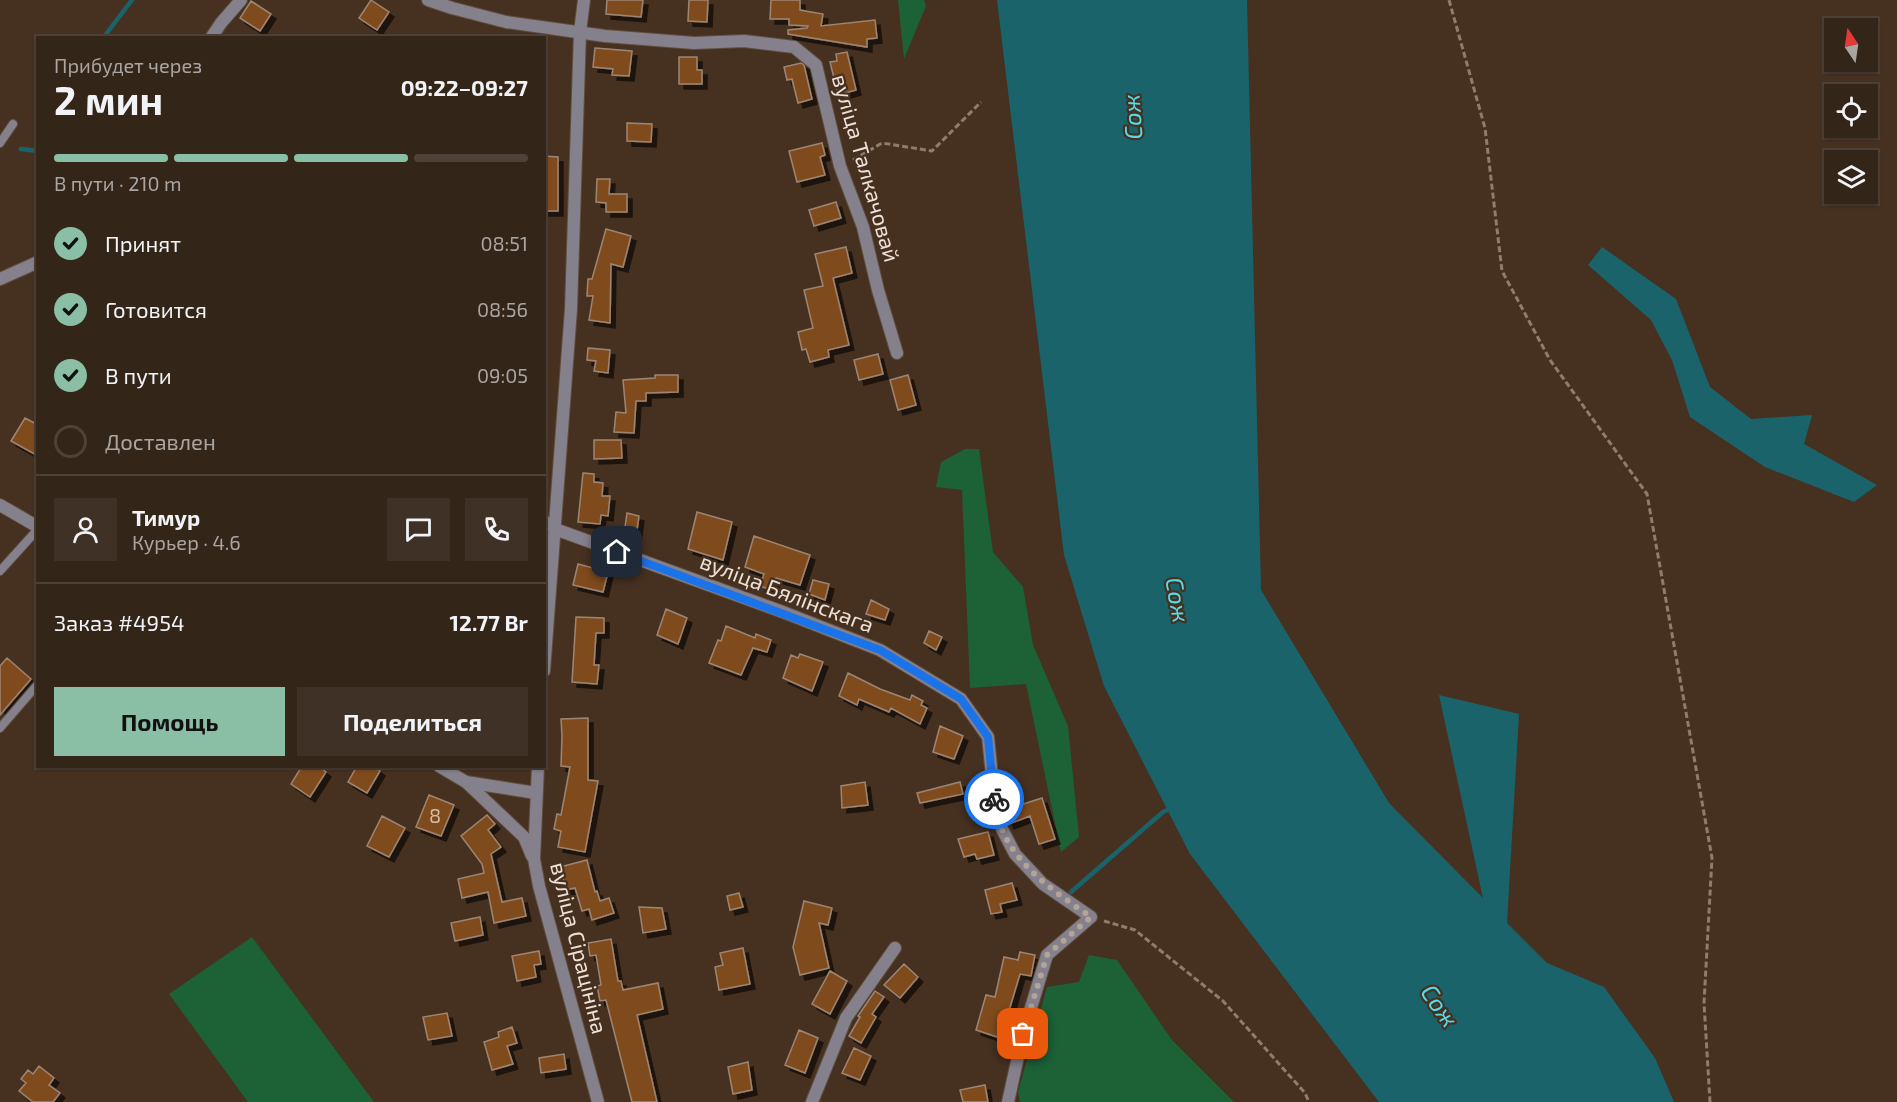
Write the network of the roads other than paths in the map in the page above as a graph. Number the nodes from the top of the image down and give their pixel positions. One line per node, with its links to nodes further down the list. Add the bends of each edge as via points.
1 (241, 0): 5 (street)
2 (428, 0): 4 (street, вуліца Талкачовай, via 506,21)
3 (584, 0): 4 (street)
4 (580, 32): 10 (street, вуліца Талкачовай, via 794,47 816,65 840,166 863,227); 14 (street, via 571,309)
5 (213, 36)
6 (13, 124): 7 (lane)
7 (0, 143)
8 (36, 263): 9 (street)
9 (0, 279)
10 (897, 353)
11 (0, 504): 13 (street)
12 (546, 522): 14 (street, вуліца Бялінскага)
13 (36, 527)
14 (555, 529): 17 (street); 28 (street, вуліца Бялінскага, via 880,650 961,699 988,737 995,805 1015,854 1043,884 1091,917 1047,955)
15 (36, 530): 16 (lane)
16 (0, 571)
17 (546, 630)
18 (36, 686): 19 (lane)
19 (0, 728)
20 (442, 768): 22 (street)
21 (538, 768): 23 (street, вуліца Сірацініна)
22 (466, 782): 23 (street); 24 (street, via 524,837)
23 (536, 793): 24 (street, вуліца Сірацініна)
24 (534, 859): 26 (street, вуліца Сірацініна)
25 (895, 948): 27 (street, via 846,1018)
26 (598, 1102)
27 (812, 1102)
28 (1008, 1102)

